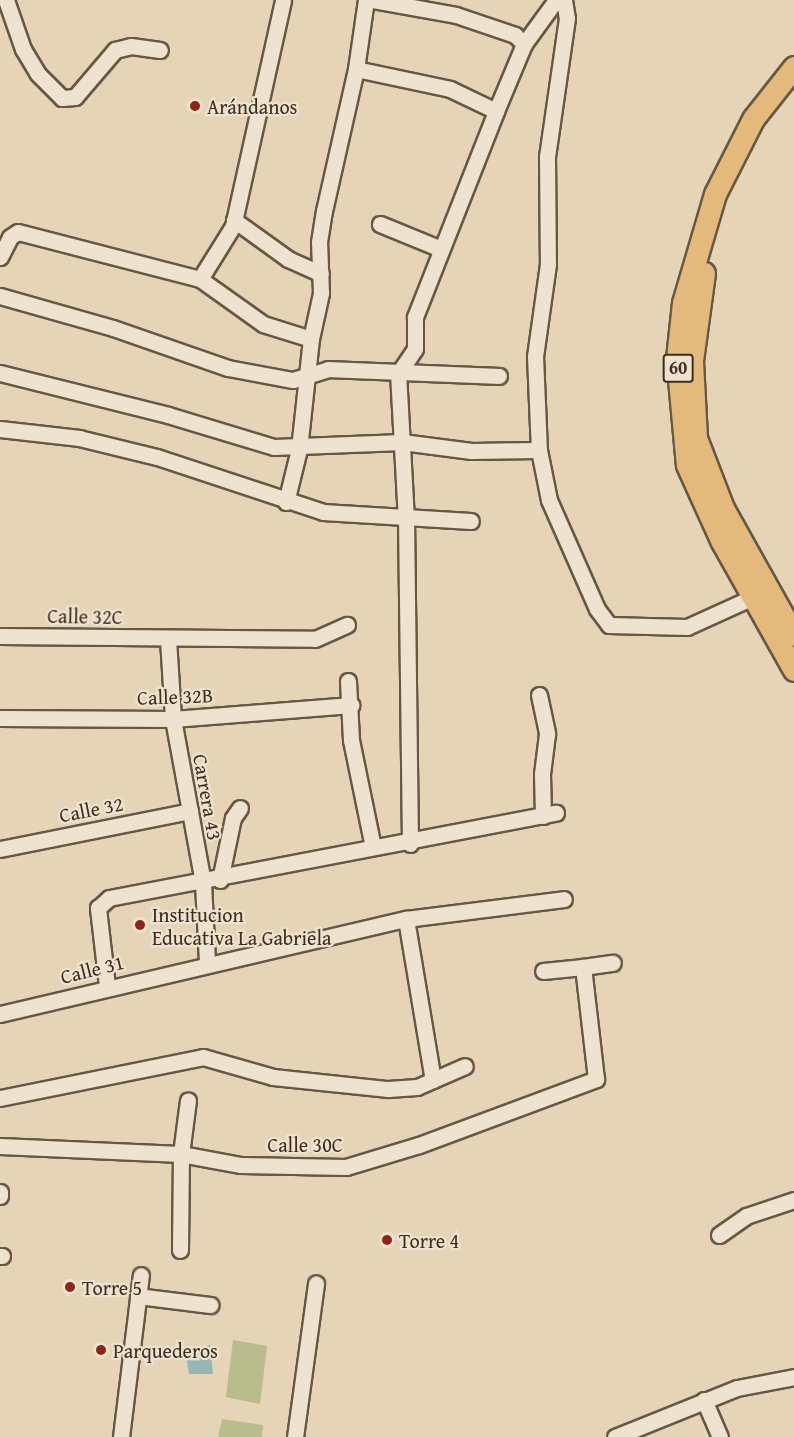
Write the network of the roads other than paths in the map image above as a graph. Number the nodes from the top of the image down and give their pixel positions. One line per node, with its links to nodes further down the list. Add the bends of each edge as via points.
1 (6, 0): 8 (street, via 23,49 38,74 62,98 75,97 115,50 131,46)
2 (283, 0): 13 (street)
3 (366, 0): 10 (street)
4 (373, 0): 7 (street, via 456,15 515,35)
5 (556, 0): 7 (street)
6 (564, 0): 28 (street, via 567,18 547,156 548,264 535,356)
7 (524, 44): 12 (street)
8 (160, 50)
9 (794, 67): 32 (highway, 60, via 753,119 724,171 699,240 678,339 682,443 687,465)
10 (356, 69): 12 (street, via 450,89); 17 (street, via 324,211)
11 (794, 88): 34 (highway, 60, via 748,152 724,206 701,287 692,361 696,438 708,474)
12 (496, 111): 15 (street)
13 (234, 220): 17 (street, via 288,259); 18 (street)
14 (380, 224): 15 (street)
15 (441, 249): 23 (street, via 415,317 415,349)
16 (0, 257): 18 (street, via 10,237 18,232)
17 (321, 274): 20 (street)
18 (201, 279): 20 (street, via 263,324)
19 (0, 296): 22 (street, via 113,328 228,368 293,380)
20 (311, 339): 22 (street)
21 (0, 373): 27 (street, via 168,415 274,447)
22 (308, 373): 23 (street, via 328,369); 27 (street)
23 (398, 374): 24 (street); 26 (street)
24 (499, 376)
25 (0, 429): 29 (street, via 79,438 157,457)
26 (402, 442): 27 (street, via 321,444); 28 (street, via 471,451); 30 (street)
27 (299, 449): 29 (street)
28 (539, 450): 32 (street, via 549,500 597,609 609,625 687,627)
29 (286, 502): 30 (street, via 324,512)
30 (406, 520): 31 (street); 45 (street)
31 (471, 521)
32 (753, 597): 37 (highway, 60)
33 (347, 625): 36 (street, Calle 32C, via 315,639)
34 (794, 634)
35 (0, 636): 36 (street, Calle 32C)
36 (168, 639): 42 (street, Carrera 43)
37 (794, 670)
38 (348, 681): 40 (street)
39 (539, 695): 45 (street, via 547,734 542,774 549,814)
40 (351, 705): 42 (street, Calle 32B); 46 (street, via 351,740)
41 (0, 718): 42 (street, Calle 32B)
42 (172, 719): 44 (street, Carrera 43)
43 (240, 808): 48 (street, via 233,818)
44 (190, 811): 47 (street, Calle 32); 49 (street, Carrera 43)
45 (410, 844): 46 (street)
46 (374, 847): 48 (street)
47 (0, 849)
48 (220, 880): 49 (street)
49 (203, 883): 52 (street, Carrera 43); 56 (street, via 100,902)
50 (564, 899): 51 (street, Calle 31)
51 (406, 919): 52 (street, Calle 31); 59 (street)
52 (207, 963): 56 (street, Calle 31)
53 (614, 963): 54 (street)
54 (583, 967): 55 (street); 63 (street, Calle 30C, via 596,1079 345,1167 241,1165)
55 (543, 971)
56 (107, 986): 57 (street, Calle 31)
57 (0, 1014)
58 (465, 1066): 59 (street)
59 (433, 1080): 60 (street, via 417,1087 388,1089 273,1077 203,1057)
60 (0, 1098)
61 (188, 1100): 63 (street)
62 (0, 1146): 63 (street, Calle 30C)
63 (181, 1154): 66 (street)
64 (794, 1200): 65 (street, via 746,1216)
65 (719, 1235)
66 (180, 1250)
67 (141, 1275): 69 (street)
68 (316, 1283): 74 (street)
69 (138, 1296): 70 (street); 73 (street)
70 (210, 1305)
71 (794, 1377): 72 (street, via 737,1388)
72 (704, 1400): 75 (street); 76 (street)
73 (121, 1437)
74 (295, 1437)
75 (615, 1437)
76 (720, 1437)

